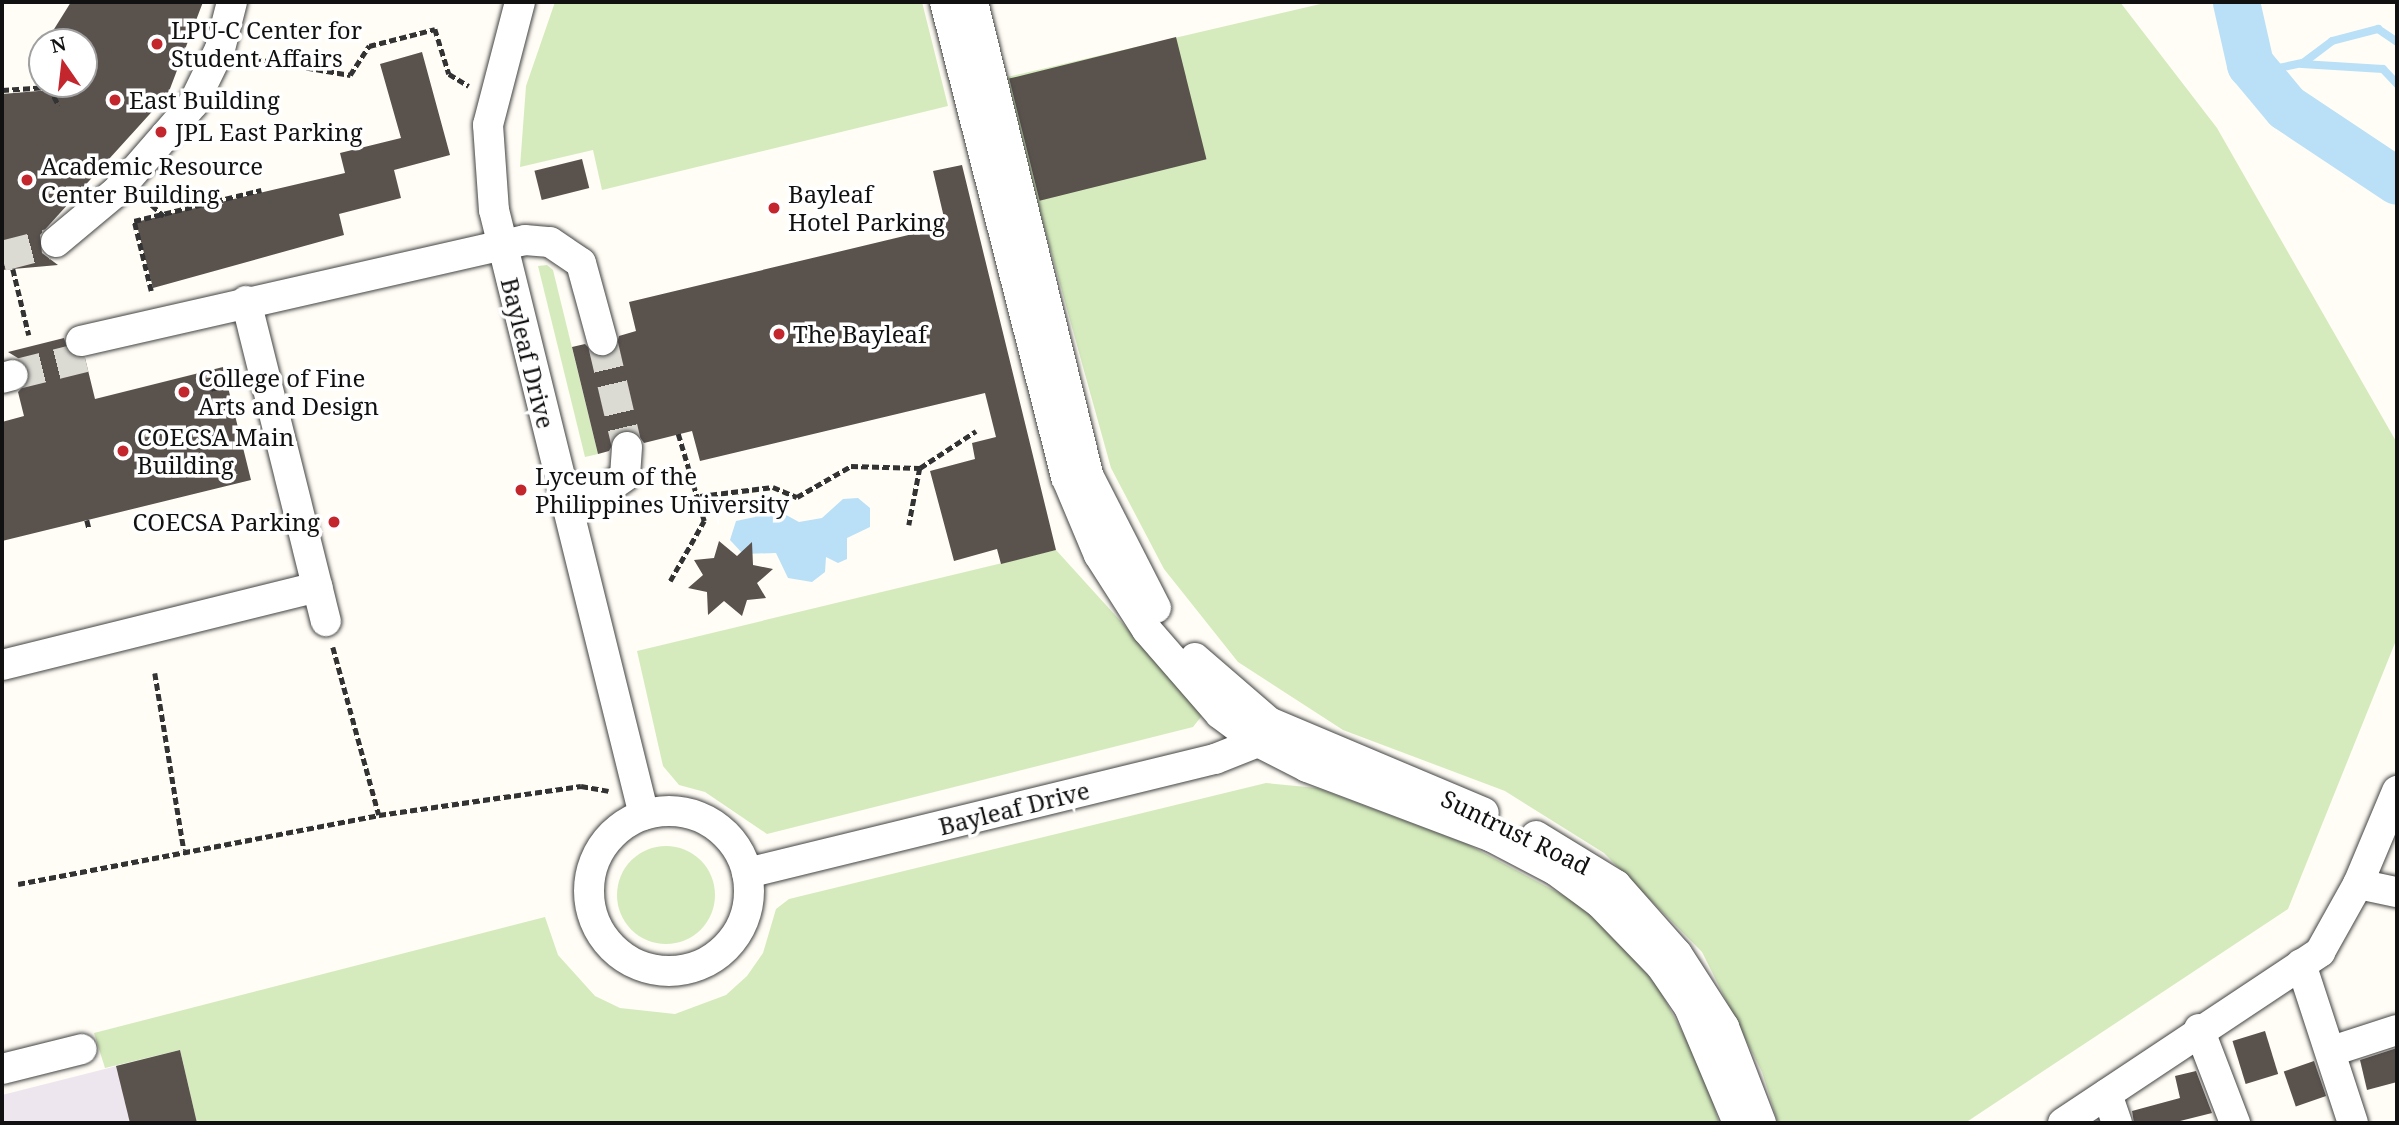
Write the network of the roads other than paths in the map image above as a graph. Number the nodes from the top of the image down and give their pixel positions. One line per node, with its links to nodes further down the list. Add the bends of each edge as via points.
1 (232, 2): 5 (street, via 220,49 193,103 167,137)
2 (520, 2): 6 (street, Bayleaf Drive, via 488,125)
3 (945, 2): 15 (street, via 1080,517 1122,594 1170,660 1220,714)
4 (973, 2): 15 (street, via 1099,507 1140,584 1184,646)
5 (56, 242)
6 (502, 245): 7 (street); 8 (street, Bayleaf Drive, via 550,242 573,252 586,275); 11 (street, Bayleaf Drive)
7 (248, 309): 9 (street); 12 (street)
8 (602, 340)
9 (83, 349)
10 (627, 447): 11 (street, via 625,476 601,493)
11 (564, 501): 17 (street, Bayleaf Drive)
12 (317, 587): 13 (street); 14 (street)
13 (326, 621)
14 (2, 665)
15 (1264, 732): 18 (street, Bayleaf Drive, via 1214,759); 28 (street, Suntrust Road, via 1307,767 1492,837 1584,890 1661,966 1689,1007); 29 (street, Suntrust Road, via 1511,825 1616,885 1707,996)
16 (2397, 791): 19 (street)
17 (644, 815): 18 (street, via 671,811 709,822 729,838); 18 (street, via 605,844 589,877 596,925 629,961 677,971 722,952 747,910)
18 (747, 873)
19 (2358, 884): 20 (street); 21 (street, via 2332,938)
20 (2397, 892)
21 (2301, 964): 22 (street); 25 (street)
22 (2199, 1030): 27 (street); 32 (street)
23 (2397, 1030): 25 (street)
24 (82, 1049): 26 (street)
25 (2332, 1051): 33 (street)
26 (2, 1069)
27 (2107, 1094): 30 (street); 31 (street)
28 (1738, 1123)
29 (1761, 1123)
30 (2063, 1123)
31 (2117, 1123)
32 (2235, 1123)
33 (2353, 1123)

